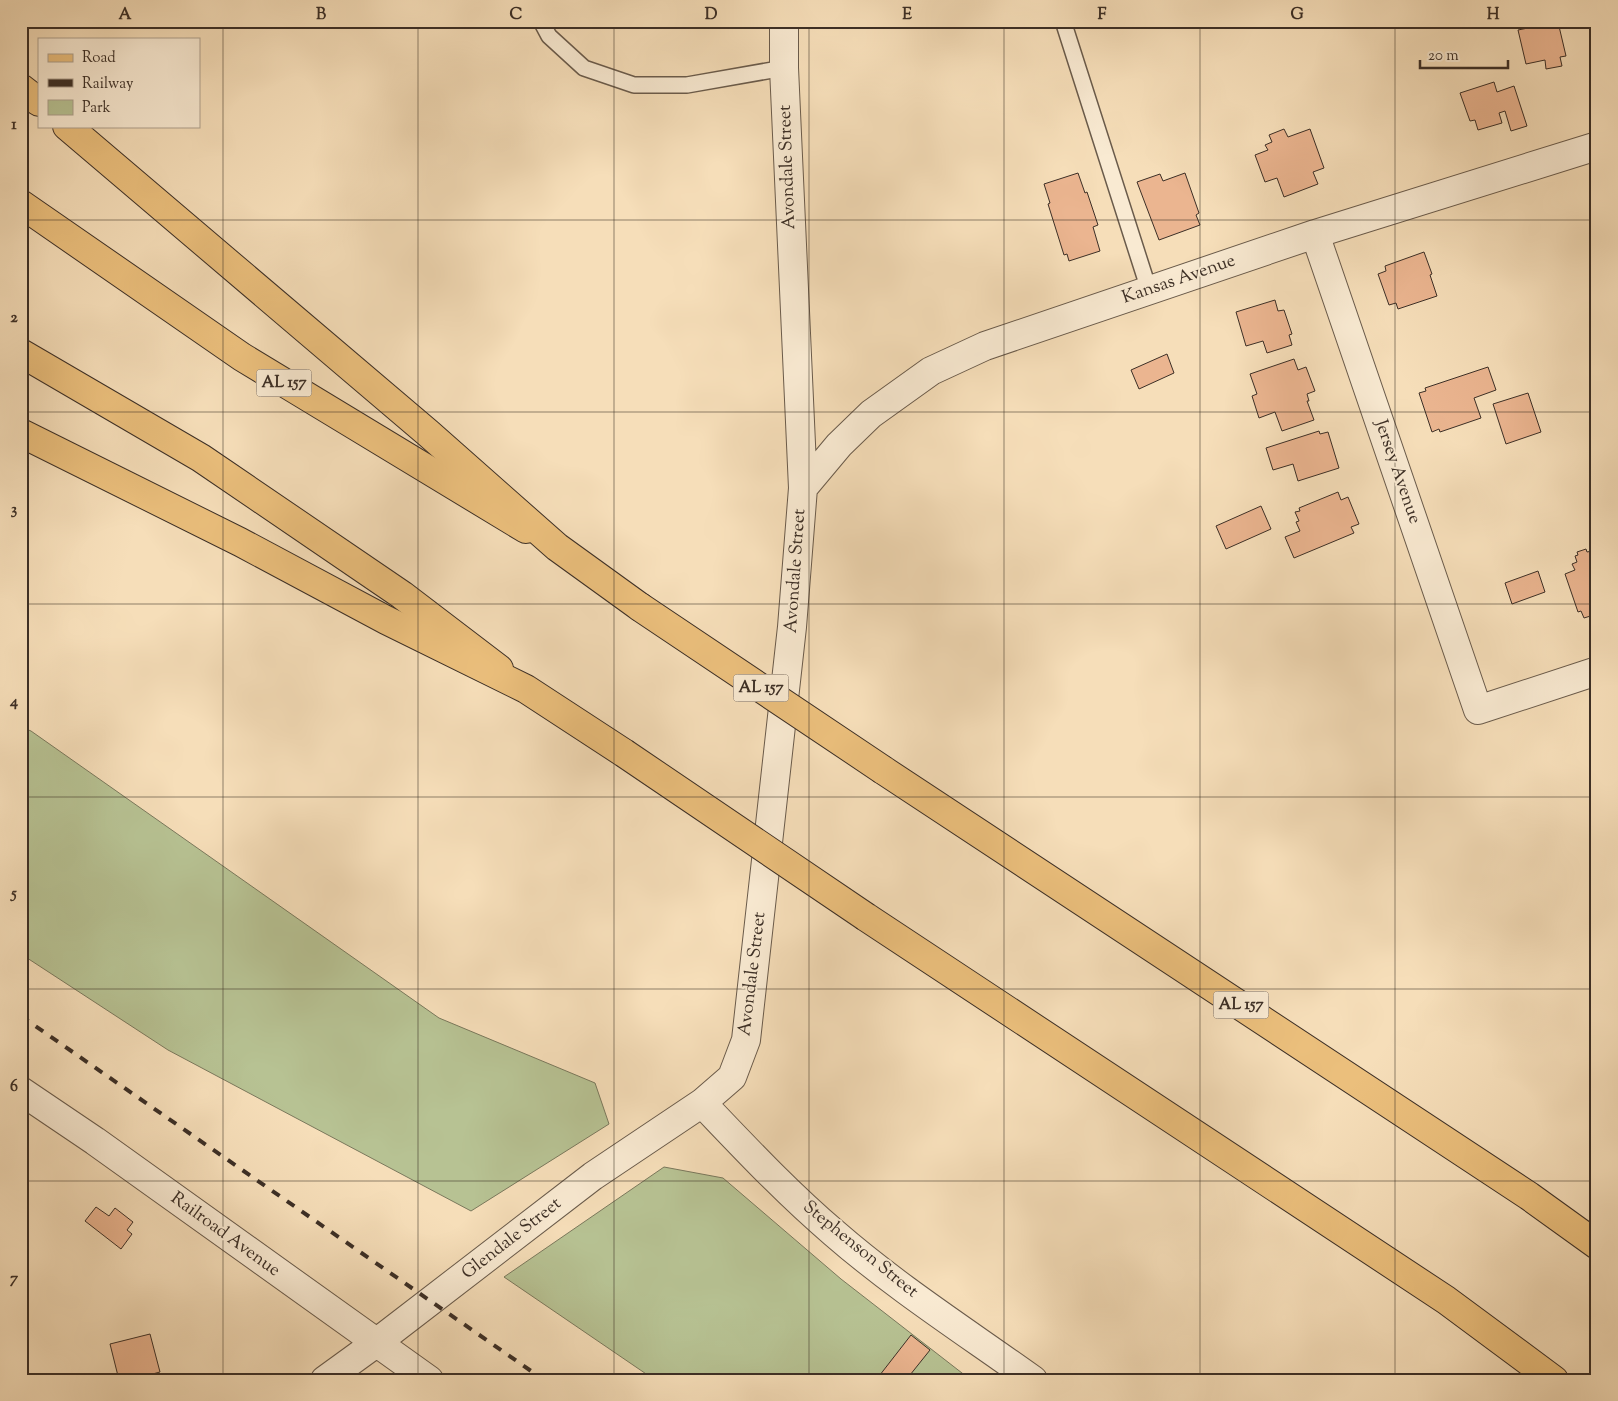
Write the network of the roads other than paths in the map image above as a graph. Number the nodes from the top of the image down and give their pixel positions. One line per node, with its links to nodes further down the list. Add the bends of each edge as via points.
1 (541, 21): 4 (lane, via 549,36 584,68 634,85 687,85)
2 (784, 21): 4 (street, Avondale Street)
3 (1063, 21): 11 (lane)
4 (784, 68): 14 (street, Avondale Street)
5 (21, 88): 6 (main road)
6 (38, 101)
7 (69, 128): 15 (main road)
8 (1597, 146): 10 (street, Kansas Avenue)
9 (21, 204): 15 (main road, AL 157, via 242,357)
10 (1315, 234): 11 (street, Kansas Avenue); 16 (street, Jersey Avenue, via 1478,710)
11 (1149, 290): 14 (street, Kansas Avenue, via 985,346 931,371 871,414 839,444)
12 (21, 353): 17 (main road, via 201,458 402,595)
13 (21, 434): 17 (main road)
14 (802, 488): 19 (street, Avondale Street, via 791,637 746,1040 732,1077)
15 (557, 547): 20 (main road, AL 157, bridge, via 883,770 1521,1190)
16 (1597, 671)
17 (526, 689): 25 (main road, bridge, via 1446,1300)
18 (21, 1091): 21 (street, Railroad Avenue)
19 (702, 1103): 21 (street, Glendale Street, via 593,1176); 24 (street, Stephenson Street, via 783,1187 834,1234)
20 (1597, 1245)
21 (376, 1343): 22 (street, Glendale Street); 23 (street, Railroad Avenue)
22 (325, 1380)
23 (429, 1380)
24 (1032, 1380)
25 (1554, 1380)

